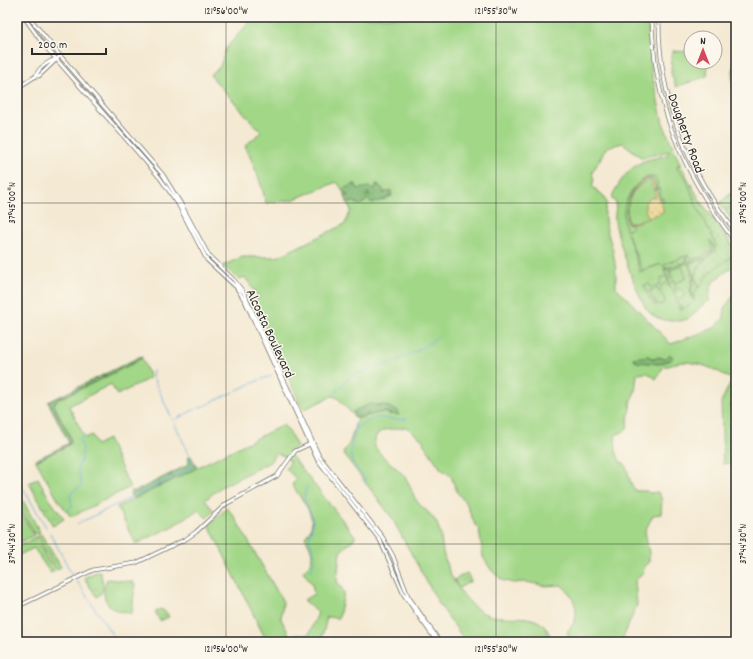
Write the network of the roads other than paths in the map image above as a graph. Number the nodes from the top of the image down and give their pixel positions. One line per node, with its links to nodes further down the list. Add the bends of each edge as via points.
1 (24, 17): 6 (main road, Alcosta Boulevard)
2 (29, 17): 5 (main road, Alcosta Boulevard)
3 (652, 17): 9 (main road, Dougherty Road, via 658,80 674,136 697,188)
4 (659, 17): 8 (main road, Dougherty Road, via 663,73 677,127 705,190)
5 (60, 56): 6 (main road); 10 (main road, Alcosta Boulevard, via 163,175 181,204)
6 (56, 59): 7 (main road); 10 (main road, Alcosta Boulevard, via 160,178 178,204)
7 (17, 88)
8 (736, 232)
9 (736, 243)
10 (204, 252): 11 (main road, Alcosta Boulevard, via 212,265 236,287 245,301); 14 (main road, Alcosta Boulevard, via 244,293 319,456 383,538 408,596)
11 (310, 444): 12 (main road, via 295,451 277,476 226,504 186,539 136,563 93,570); 13 (main road, Alcosta Boulevard, via 317,459 380,540 404,595)
12 (17, 607)
13 (437, 642)
14 (440, 642)

